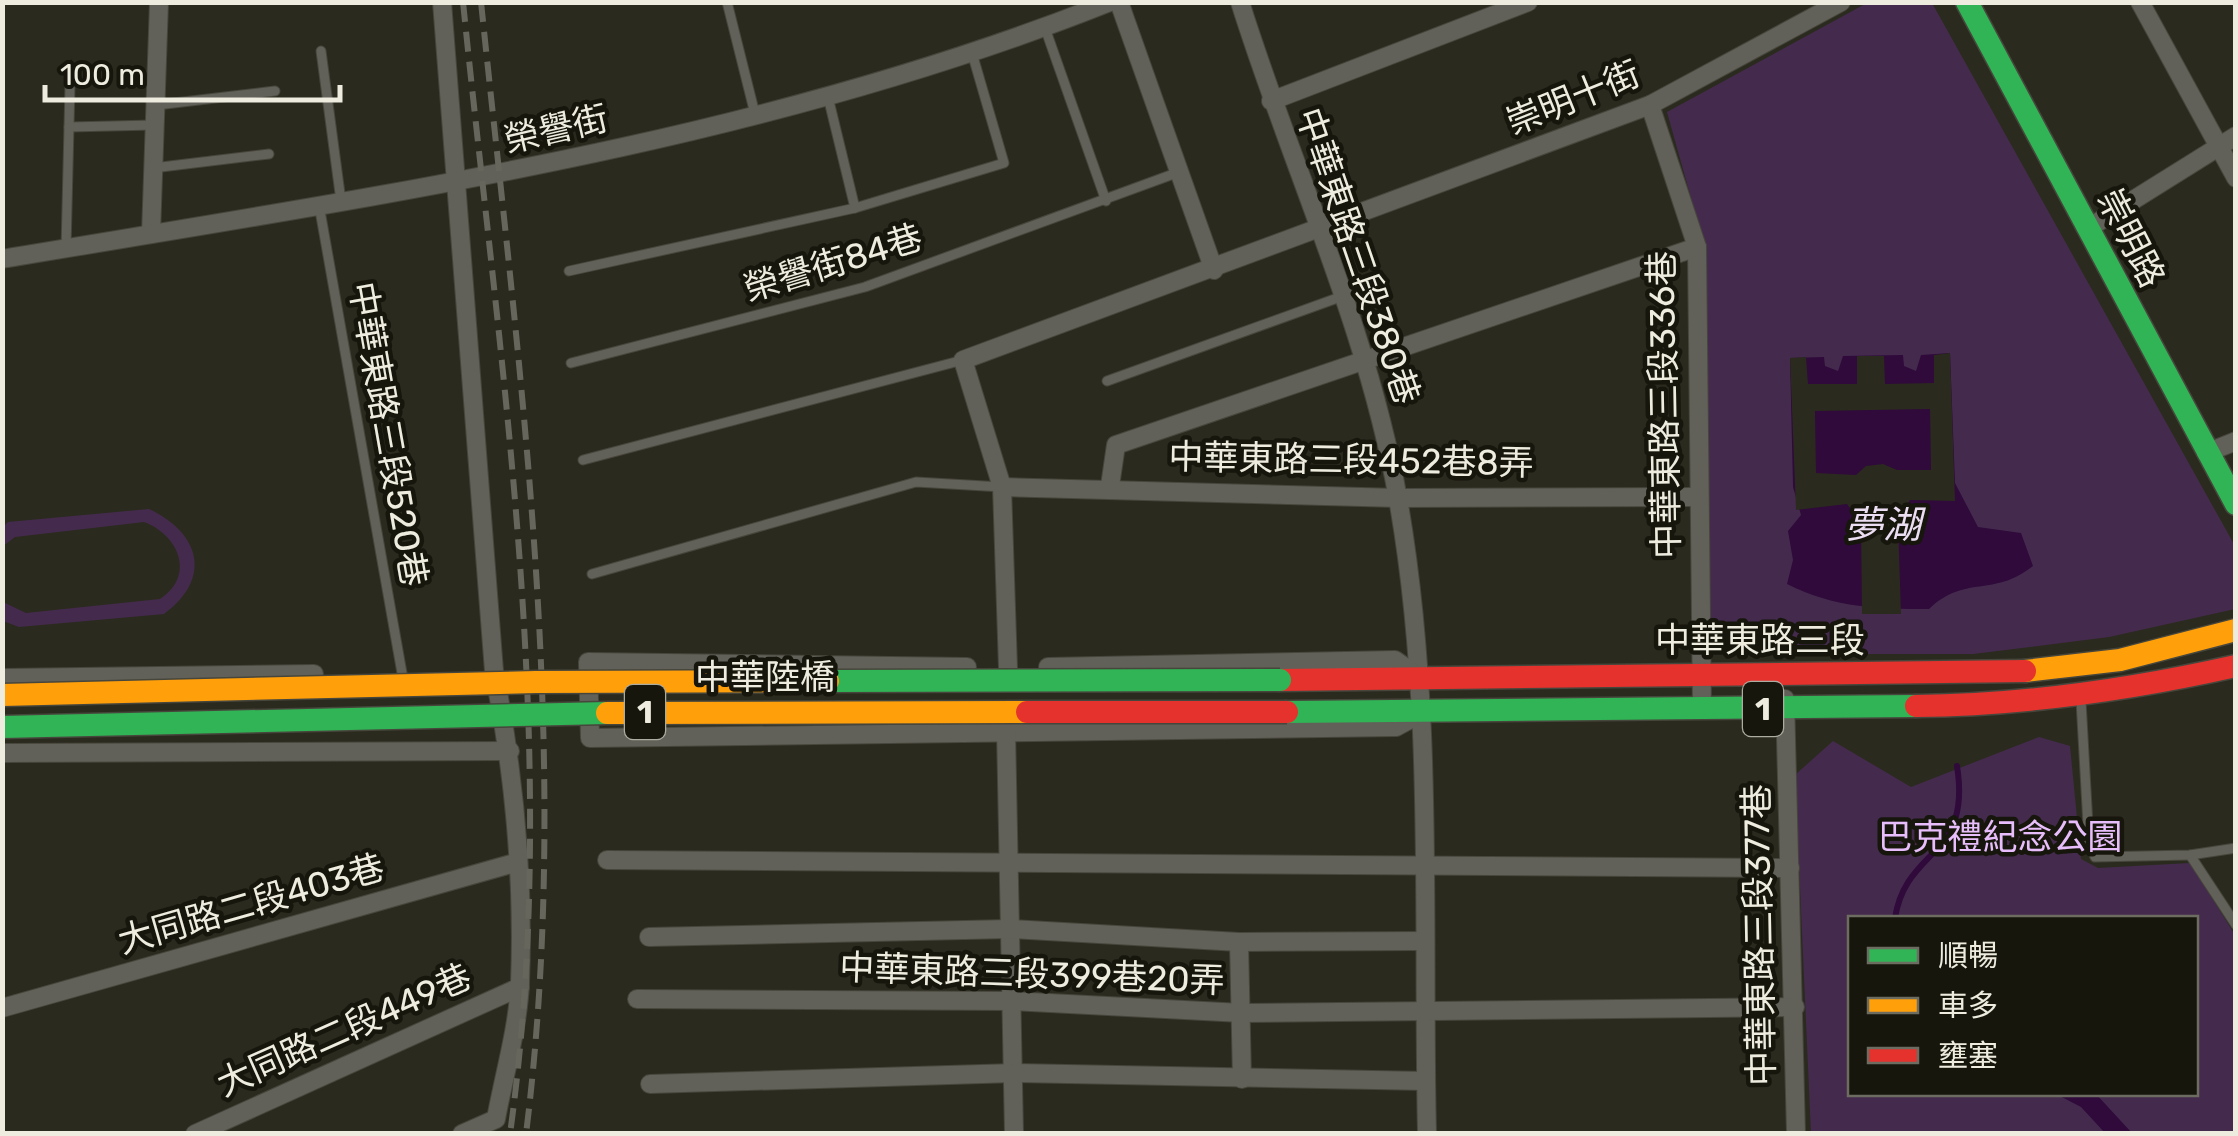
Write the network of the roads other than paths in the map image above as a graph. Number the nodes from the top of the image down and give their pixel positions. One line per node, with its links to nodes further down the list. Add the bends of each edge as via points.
1 (158, 2): 18 (street)
2 (442, 2): 29 (street)
3 (727, 2): 20 (lane)
4 (1110, 2): 11 (street, 榮譽街)
5 (1119, 2): 27 (street)
6 (1240, 2): 17 (street, 中華東路三段380巷)
7 (1528, 2): 17 (street)
8 (1841, 2): 19 (street, 崇明十街)
9 (1967, 2): 34 (main road, 崇明路)
10 (2140, 2): 24 (street)
11 (1045, 28): 13 (street, 榮譽街); 30 (lane)
12 (321, 50): 31 (lane)
13 (971, 51): 16 (street, 榮譽街); 33 (lane, via 1004,162)
14 (70, 85): 22 (lane)
15 (274, 91): 18 (lane)
16 (828, 95): 20 (street, 榮譽街); 33 (lane, 榮譽街84巷)
17 (1271, 101): 35 (street, 中華東路三段380巷)
18 (154, 105): 21 (street)
19 (1650, 105): 35 (street, 崇明十街); 37 (street, 中華東路三段336巷)
20 (755, 114): 29 (street, 榮譽街, via 545,167)
21 (154, 125): 22 (lane); 26 (street)
22 (69, 127): 38 (lane)
23 (2236, 136): 24 (street)
24 (2219, 147): 28 (street); 34 (street)
25 (269, 154): 26 (lane)
26 (153, 168): 36 (street)
27 (1179, 172): 30 (lane, 榮譽街84巷); 40 (street)
28 (2236, 178)
29 (456, 182): 31 (street, 榮譽街); 59 (street)
30 (1106, 201): 45 (lane, 榮譽街84巷, via 865,287)
31 (341, 202): 32 (street, 榮譽街)
32 (320, 205): 36 (street, 榮譽街); 60 (lane, 中華東路三段520巷)
33 (854, 208): 41 (lane, 榮譽街84巷)
34 (2087, 228): 48 (main road, 崇明路)
35 (1318, 231): 40 (street, 崇明十街); 42 (street, 中華東路三段380巷)
36 (151, 234): 38 (street, 榮譽街)
37 (1697, 247): 43 (street); 52 (street, 中華東路三段336巷)
38 (66, 248): 39 (street, 榮譽街)
39 (2, 259)
40 (1214, 270): 44 (street, 崇明十街)
41 (569, 271)
42 (1343, 296): 43 (street, 中華東路三段380巷); 46 (lane)
43 (1366, 358): 51 (street, via 1116,446); 53 (street, 中華東路三段380巷)
44 (963, 360): 49 (lane); 50 (street)
45 (572, 363)
46 (1107, 381)
47 (2236, 441): 48 (street)
48 (2206, 453): 54 (main road, 崇明路)
49 (583, 460)
50 (1002, 486): 51 (street, 中華東路三段452巷8弄); 55 (lane, via 916,482); 58 (street)
51 (1110, 486): 53 (street, 中華東路三段452巷8弄)
52 (1699, 497): 53 (street, 中華東路三段452巷8弄); 61 (street, 中華東路三段336巷)
53 (1398, 498): 64 (street, 中華東路三段380巷)
54 (2236, 504)
55 (592, 574)
56 (2236, 630): 62 (main road, 中華東路三段 / 1, via 2072,668)
57 (2236, 666): 67 (main road, 中華東路三段 / 1)
58 (1008, 668): 64 (street, via 1395,660); 73 (street, via 588,662 590,738)
59 (494, 671): 60 (street); 74 (street)
60 (402, 673): 63 (street)
61 (1702, 674): 62 (main road, 中華東路三段 / 1); 64 (main road, 中華東路三段 / 1); 69 (street, 中華東路三段336巷)
62 (1784, 675): 68 (street, 中華東路三段377巷)
63 (2, 678)
64 (1422, 679): 65 (main road, 中華東路三段 / 1); 71 (street, 中華東路三段380巷)
65 (1280, 680): 66 (main road, 中華陸橋 / 1, bridge, via 556,682)
66 (2, 695)
67 (2081, 698): 68 (main road, 中華東路三段 / 1); 77 (lane, via 2095,856)
68 (1785, 709): 69 (main road, 中華東路三段 / 1); 82 (street, 中華東路三段377巷)
69 (1702, 710): 71 (main road, 中華東路三段 / 1)
70 (1287, 712): 71 (main road, 中華東路三段 / 1); 72 (main road, 中華陸橋 / 1, bridge, via 536,712)
71 (1423, 712): 73 (street, via 1396,727); 81 (street, 中華東路三段380巷)
72 (2, 728)
73 (1006, 730): 79 (street)
74 (510, 751): 75 (street); 80 (street)
75 (2, 753)
76 (2236, 848): 77 (lane)
77 (2190, 855): 83 (lane)
78 (607, 860): 79 (street)
79 (1009, 860): 81 (street); 84 (street)
80 (518, 862): 88 (street); 92 (street, 大同路二段403巷)
81 (1424, 868): 82 (street); 87 (street, 中華東路三段380巷)
82 (1790, 868): 91 (street, 中華東路三段377巷)
83 (2236, 925)
84 (1010, 930): 85 (street); 86 (street); 90 (street)
85 (649, 937)
86 (1239, 942): 87 (street); 94 (street)
87 (1424, 942): 93 (street, 中華東路三段380巷)
88 (520, 987): 99 (street, 大同路二段449巷); 100 (street, via 496,1119)
89 (637, 1000): 90 (street, 中華東路三段399巷20弄)
90 (1012, 1001): 94 (street, 中華東路三段399巷20弄); 95 (street)
91 (1795, 1007): 93 (street, 中華東路三段399巷20弄); 103 (street, 中華東路三段377巷)
92 (2, 1008)
93 (1425, 1012): 94 (street, 中華東路三段399巷20弄); 97 (street, 中華東路三段380巷)
94 (1242, 1013): 96 (street)
95 (1015, 1073): 96 (street); 98 (street); 101 (street)
96 (1242, 1079): 97 (street)
97 (1426, 1081): 102 (street, 中華東路三段380巷)
98 (650, 1084)
99 (195, 1134)
100 (462, 1134)
101 (1014, 1134)
102 (1427, 1134)
103 (1796, 1134)

